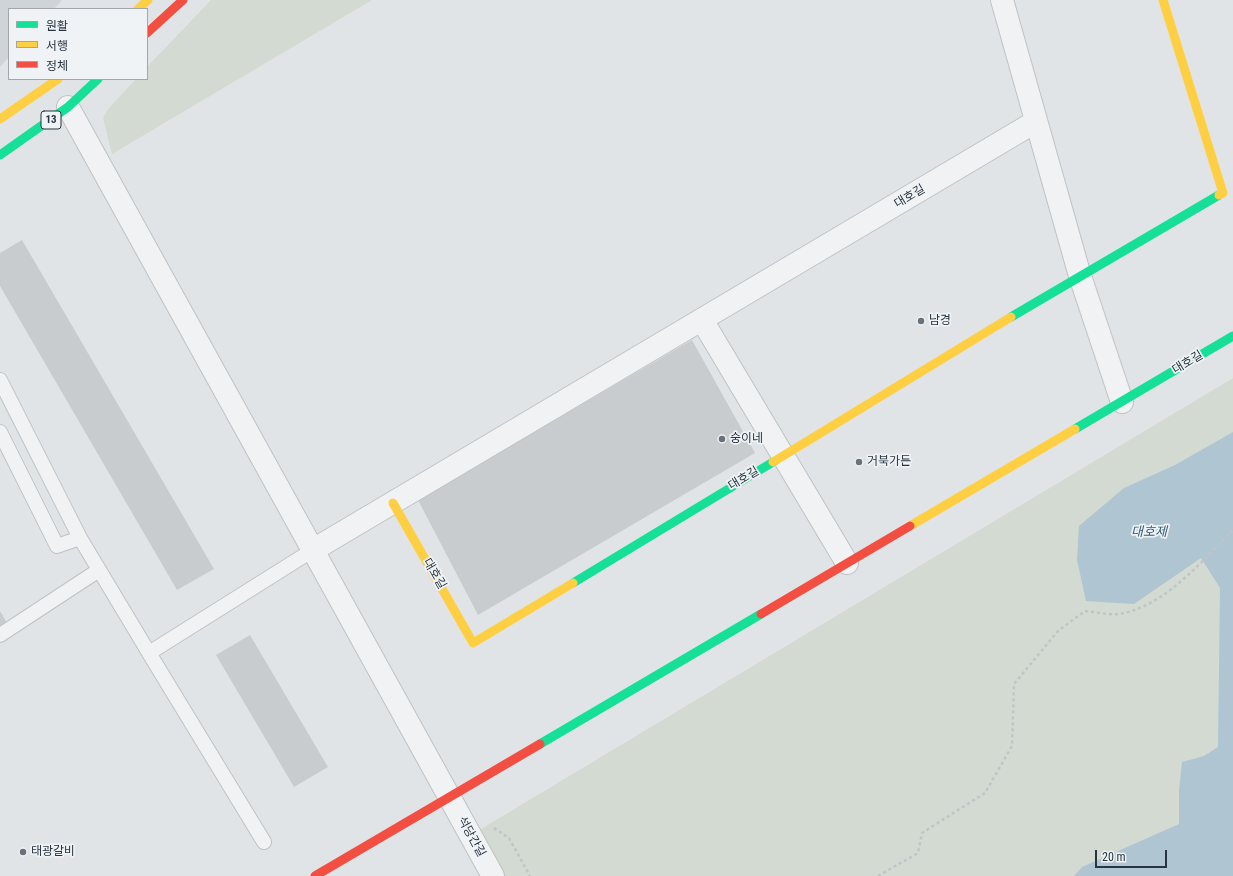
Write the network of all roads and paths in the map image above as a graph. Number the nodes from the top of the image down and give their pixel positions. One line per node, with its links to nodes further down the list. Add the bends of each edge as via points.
1 (148, 0): 5 (street)
2 (183, 0): 6 (street)
3 (1002, 0): 11 (street)
4 (1163, 0): 13 (street, 대호길, via 1223,193)
5 (139, 8)
6 (148, 33)
7 (57, 80): 10 (street, 13)
8 (97, 80): 9 (street, 13)
9 (68, 107): 12 (street, 13); 23 (street, 석당간길)
10 (0, 119)
11 (1036, 122): 13 (street); 14 (street, 대호길)
12 (0, 155)
13 (1080, 276): 17 (street); 19 (street, 대호길)
14 (702, 320): 19 (street); 20 (street, 대호길)
15 (1233, 336): 17 (street, 대호길)
16 (0, 380): 22 (lane)
17 (1122, 402): 24 (street, 대호길)
18 (0, 432): 22 (lane, via 57,546)
19 (783, 456): 20 (street, 대호길, via 473,643); 24 (street)
20 (393, 503): 23 (street)
21 (1233, 530): 32 (path, via 1183,580 1147,605 1118,614 1085,611 1058,631 1014,684 1012,746 985,793 922,833 918,853)
22 (80, 538): 25 (lane)
23 (314, 550): 27 (lane); 28 (street, 석당간길)
24 (847, 563): 28 (street, 대호길)
25 (99, 570): 26 (lane); 27 (lane)
26 (0, 635)
27 (149, 654): 29 (lane)
28 (449, 798): 30 (street, 대호길); 31 (street, 석당간길)
29 (264, 842)
30 (315, 876)
31 (493, 876)
32 (878, 876)

